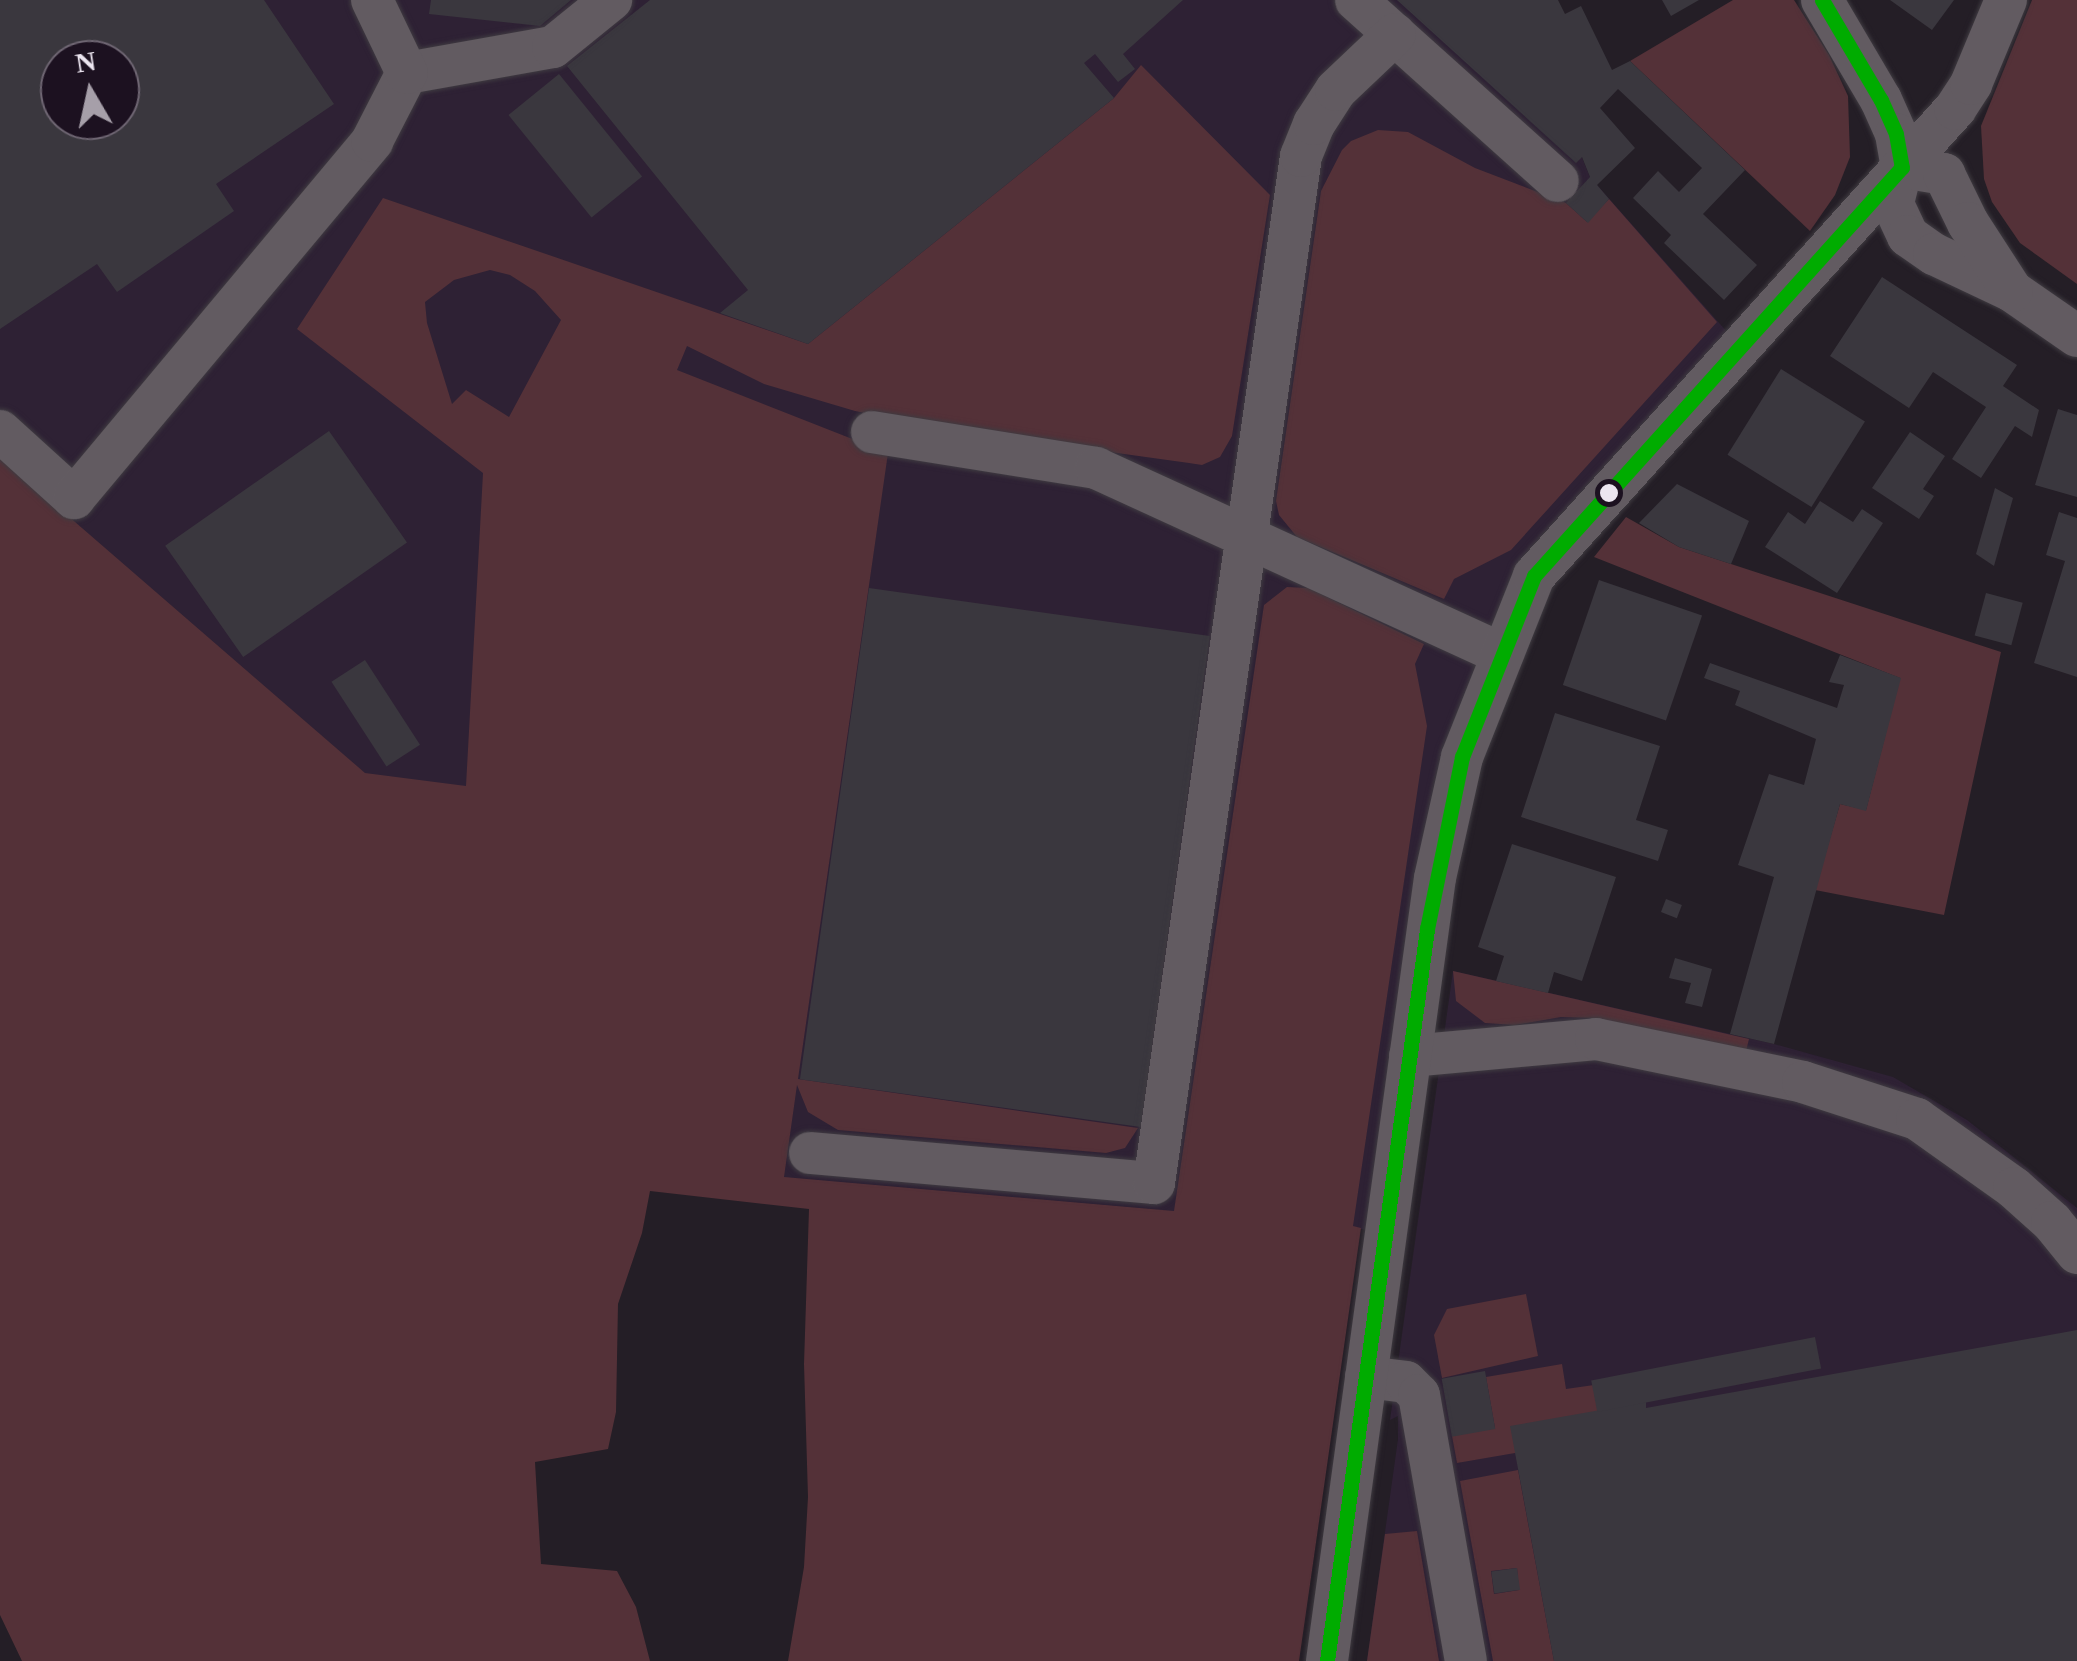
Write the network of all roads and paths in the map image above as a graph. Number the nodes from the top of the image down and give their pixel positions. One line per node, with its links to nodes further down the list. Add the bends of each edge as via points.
1 (372, 0): 7 (street)
2 (611, 0): 7 (street, via 553,46)
3 (1356, 0): 6 (street)
4 (1822, 0): 8 (street, via 1882,100)
5 (2006, 0): 8 (street, via 1971,84)
6 (1395, 34): 9 (street); 14 (street, via 1336,90 1301,156)
7 (407, 73): 12 (street, via 372,140 74,498)
8 (1902, 167): 10 (street, via 1944,174); 10 (street, via 1893,204 1908,236); 15 (street, via 1534,576)
9 (1558, 181)
10 (2012, 291): 11 (street)
11 (2077, 336)
12 (0, 431)
13 (872, 432): 14 (street, via 1096,468)
14 (1243, 536): 15 (street); 17 (street, via 1236,625 1154,1183)
15 (1503, 654): 16 (street, via 1462,757 1435,878)
16 (1410, 1056): 18 (street, via 1596,1038 1803,1082 1917,1119 2014,1188); 19 (street)
17 (810, 1153)
18 (2077, 1253)
19 (1366, 1377): 20 (street); 21 (street, via 1406,1382 1419,1395)
20 (1327, 1661)
21 (1466, 1661)

